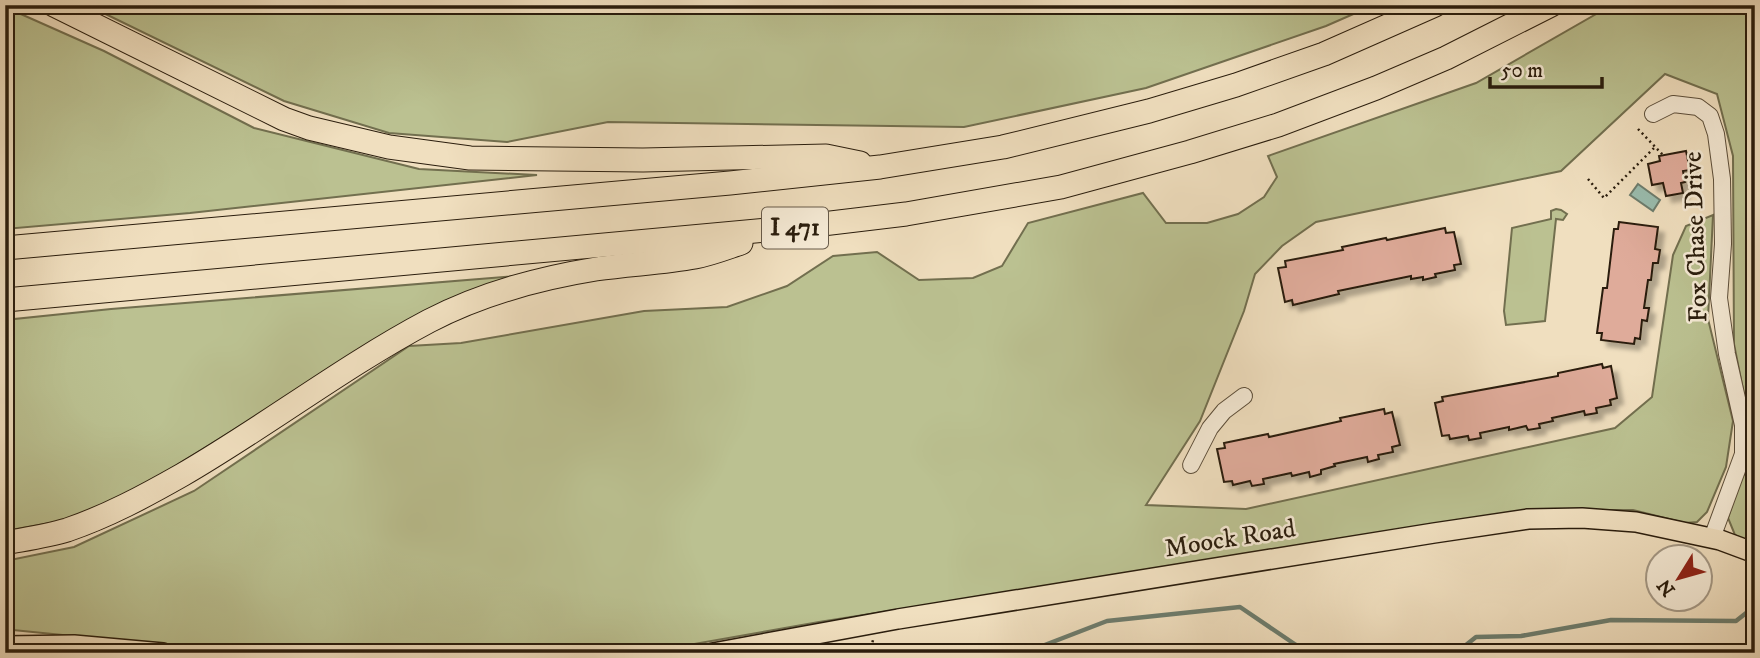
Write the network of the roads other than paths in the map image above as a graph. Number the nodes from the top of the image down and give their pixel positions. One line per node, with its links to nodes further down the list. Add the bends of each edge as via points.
1 (54, 5): 5 (highway, via 284,119 389,147 523,160 826,156)
2 (1435, 5): 5 (highway, I 471, via 1324,54 1189,100 1003,147)
3 (1550, 5): 6 (highway, I 471, via 1376,88 1179,156 1060,187)
4 (1653, 114): 10 (street, Fox Chase Drive, via 1673,104 1698,107 1710,116 1717,134 1723,244 1719,298)
5 (880, 167): 7 (highway, I 471)
6 (789, 229): 8 (highway, I 471); 13 (highway, via 697,257 545,279 464,306 389,344 137,501 66,530)
7 (5, 248)
8 (5, 300)
9 (1244, 396): 11 (street, via 1210,428)
10 (1749, 457): 12 (street, Fox Chase Drive)
11 (1191, 465)
12 (1712, 538): 14 (main road, Moock Road); 16 (main road, Moock Road, via 1636,522 1528,519 1087,588)
13 (5, 543)
14 (1755, 554)
15 (5, 646): 17 (main road, via 74,645)
16 (761, 648): 18 (main road, Moock Road)
17 (163, 653)
18 (713, 653)

